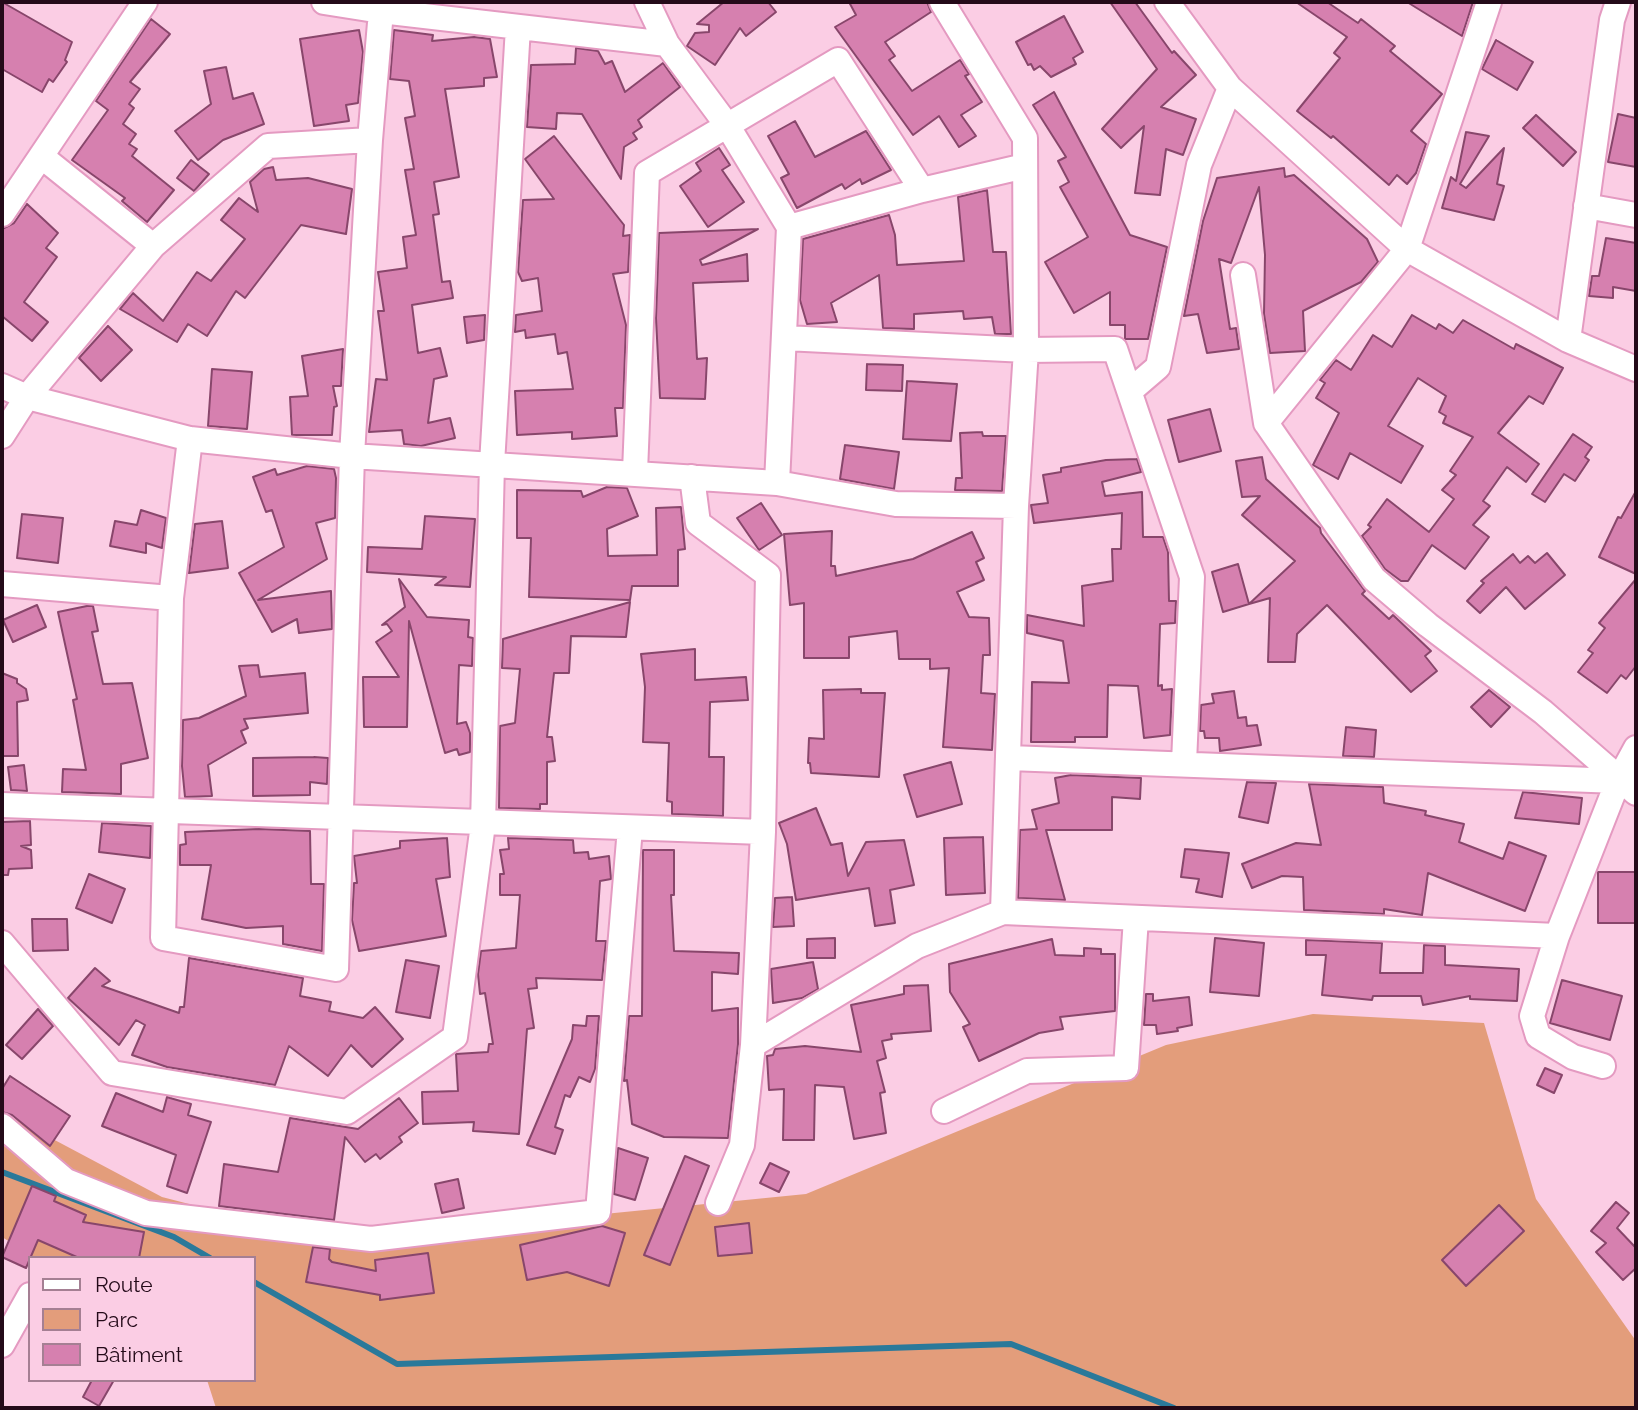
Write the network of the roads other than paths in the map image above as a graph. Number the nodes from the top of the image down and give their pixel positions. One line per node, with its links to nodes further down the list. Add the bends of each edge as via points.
1 (145, 2): 14 (street)
2 (324, 2): 8 (street)
3 (646, 2): 10 (street)
4 (942, 2): 15 (street, via 1025,138)
5 (1167, 2): 11 (street)
6 (1489, 2): 22 (street)
7 (1618, 2): 17 (street)
8 (382, 11): 9 (street); 13 (street)
9 (518, 27): 10 (street); 35 (street)
10 (667, 44): 12 (street)
11 (1230, 88): 22 (street); 29 (street, via 1199,165 1158,367)
12 (727, 125): 16 (street, via 838,60); 20 (street); 36 (street, via 647,173)
13 (370, 140): 21 (street, via 268,146); 34 (street)
14 (41, 156): 18 (street); 21 (street)
15 (1025, 166): 16 (street); 26 (street)
16 (922, 190): 20 (street)
17 (1586, 206): 19 (street); 25 (street)
18 (2, 214)
19 (1636, 215)
20 (789, 227): 24 (street)
21 (153, 246): 30 (street)
22 (1407, 249): 25 (street); 31 (street)
23 (1243, 275): 31 (street)
24 (785, 338): 26 (street); 38 (street)
25 (1568, 340): 27 (street)
26 (1026, 349): 29 (street, via 1115,349); 39 (street)
27 (1636, 369)
28 (2, 386): 30 (street)
29 (1130, 391): 44 (street, via 1192,577)
30 (27, 397): 32 (street); 33 (street)
31 (1266, 423): 45 (street, via 1374,579 1543,712)
32 (2, 436)
33 (190, 439): 34 (street); 41 (street)
34 (352, 456): 35 (street); 48 (street)
35 (492, 464): 36 (street); 49 (street)
36 (635, 472): 37 (street)
37 (692, 477): 38 (street); 51 (street, via 698,523 768,575)
38 (777, 483): 39 (street, via 896,504)
39 (1016, 506): 43 (street)
40 (2, 584): 41 (street)
41 (171, 598): 47 (street)
42 (1636, 748): 45 (street)
43 (1009, 758): 44 (street); 52 (street)
44 (1184, 763): 45 (street)
45 (1627, 787): 54 (street)
46 (2, 805): 47 (street)
47 (166, 812): 48 (street); 48 (street, via 163,938 336,969)
48 (343, 819): 49 (street)
49 (483, 824): 50 (street); 55 (street, via 455,1037 347,1112 112,1073)
50 (630, 828): 51 (street); 59 (street, via 598,1212 371,1239 146,1213 66,1181)
51 (762, 832): 56 (street)
52 (1003, 912): 53 (street); 56 (street, via 917,946)
53 (1136, 918): 54 (street); 58 (street, via 1126,1068 1027,1071)
54 (1556, 936): 57 (street, via 1532,1016 1538,1036 1573,1057)
55 (2, 943)
56 (753, 1045): 60 (street, via 742,1144)
57 (1603, 1066)
58 (944, 1111)
59 (2, 1126)
60 (718, 1203)
61 (28, 1299): 62 (street)
62 (2, 1345)

